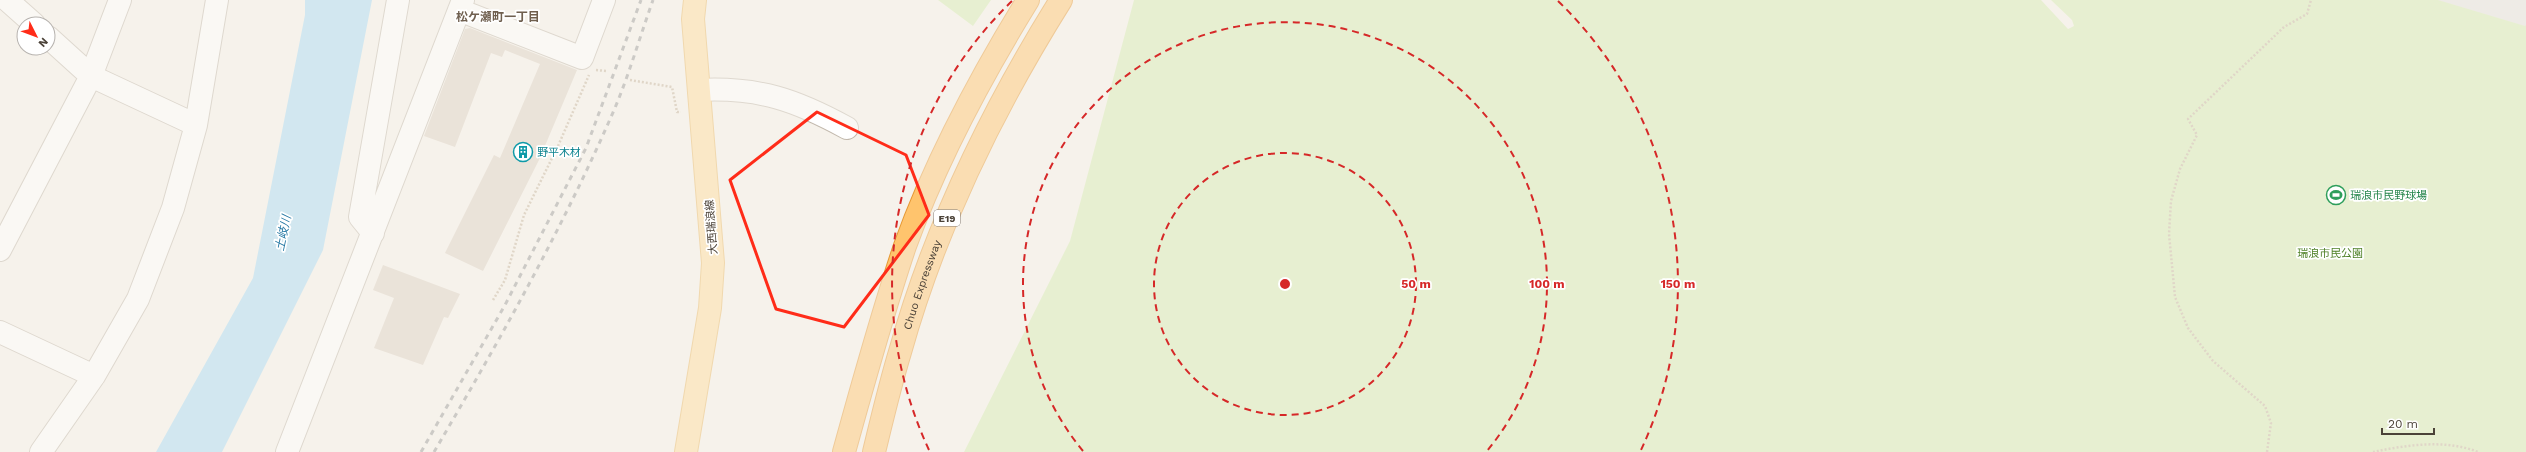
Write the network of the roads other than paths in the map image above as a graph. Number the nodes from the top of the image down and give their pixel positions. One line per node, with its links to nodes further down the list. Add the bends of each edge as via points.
1 (7, 0): 10 (street)
2 (120, 0): 12 (street)
3 (217, 0): 14 (street)
4 (398, 0): 16 (street, via 360,217)
5 (604, 0): 9 (street, via 582,58)
6 (695, 0): 13 (main road, 大西瑞浪線, via 693,19)
7 (1028, 0): 23 (highway, E19, via 964,113 909,238 874,345)
8 (1061, 0): 24 (highway, Chuo Expressway / E19, via 1008,88 952,205 900,351)
9 (461, 5): 16 (street)
10 (25, 16)
11 (56, 44): 12 (street)
12 (91, 76): 14 (street); 17 (street)
13 (699, 90): 15 (street, via 770,95 810,108); 22 (main road, 大西瑞浪線, via 713,262 710,308)
14 (196, 125): 19 (street, via 173,208 138,299)
15 (847, 128)
16 (373, 233): 21 (street)
17 (0, 250)
18 (0, 332): 19 (street)
19 (94, 376): 20 (street)
20 (41, 452)
21 (287, 452)
22 (686, 452)
23 (844, 452)
24 (874, 452)

